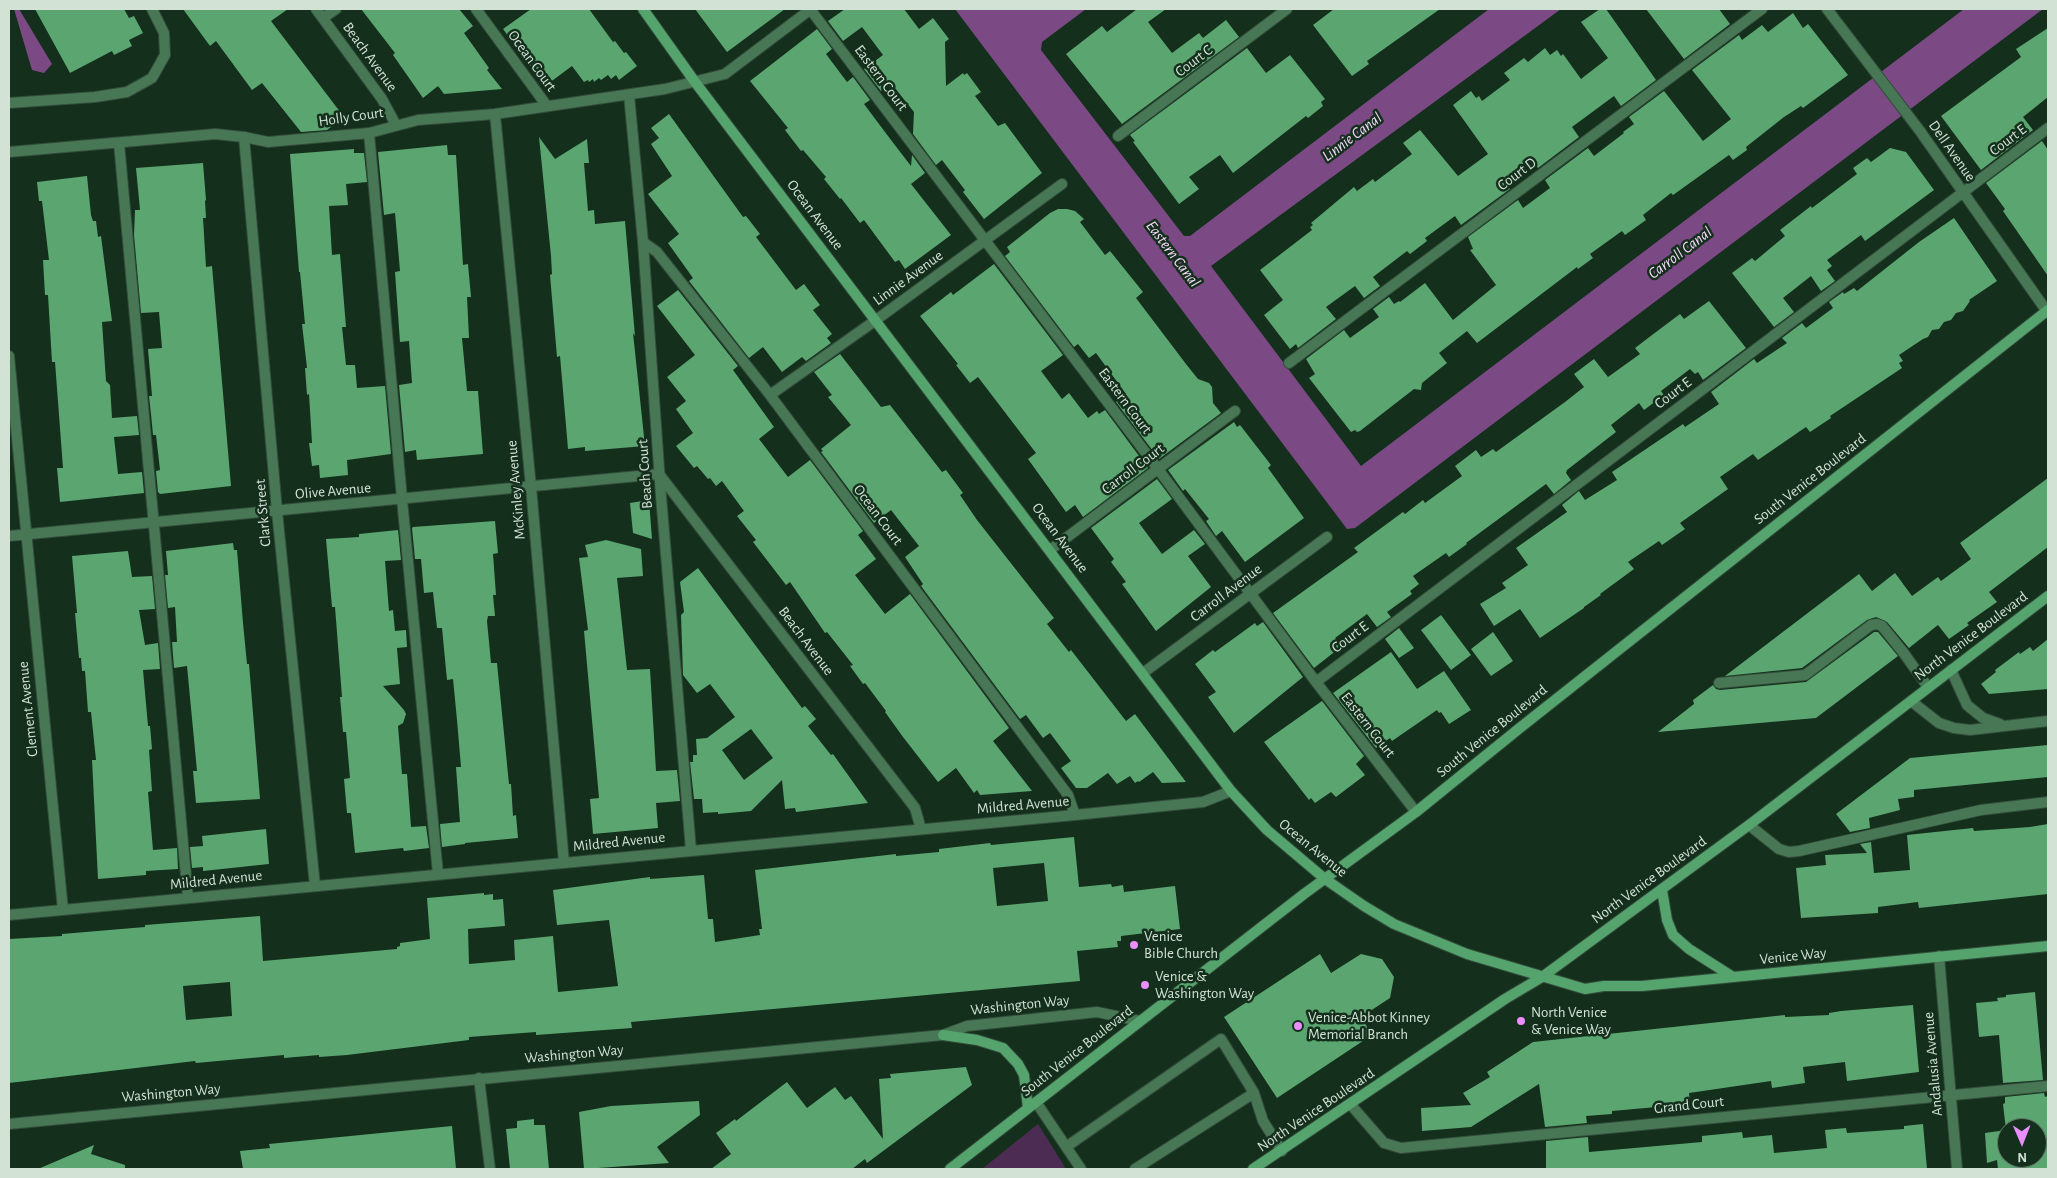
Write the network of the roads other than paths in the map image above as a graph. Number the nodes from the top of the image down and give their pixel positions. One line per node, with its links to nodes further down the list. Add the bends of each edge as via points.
1 (152, 9): 13 (street, via 164,33 164,55 152,78 127,92)
2 (316, 9): 10 (street, Beach Avenue)
3 (336, 9): 10 (street)
4 (476, 9): 14 (street, Ocean Court)
5 (643, 9): 11 (main road, Ocean Avenue)
6 (810, 9): 11 (street, Holly Court, via 725,74); 25 (street, Eastern Court)
7 (1287, 9): 19 (street, Court C)
8 (1762, 9): 30 (street, Court D)
9 (1827, 9): 24 (street, Dell Avenue)
10 (323, 18): 16 (street, Beach Avenue, via 382,99)
11 (695, 82): 12 (street, Holly Court); 28 (main road, Ocean Avenue)
12 (629, 95): 14 (street, Holly Court); 26 (street, Beach Court)
13 (9, 103)
14 (547, 106): 15 (street, Holly Court)
15 (495, 114): 16 (street, Holly Court, via 418,120); 35 (street, McKinley Avenue)
16 (396, 125): 18 (street, Holly Court)
17 (2048, 128): 24 (street, Court E)
18 (369, 133): 20 (street, Holly Court, via 268,142); 36 (street)
19 (1118, 136)
20 (244, 137): 21 (street, Holly Court, via 215,134); 37 (street, Clark Street)
21 (119, 142): 22 (street, Holly Court); 38 (street)
22 (9, 152)
23 (1062, 184): 25 (street, Linnie Avenue)
24 (1963, 192): 27 (street, Dell Avenue); 47 (street, Court E)
25 (985, 240): 28 (street, Linnie Avenue); 33 (street, Eastern Court)
26 (643, 242): 31 (street, Ocean Court, via 657,252); 34 (street, Beach Court)
27 (2048, 311): 55 (main road, South Venice Boulevard)
28 (876, 320): 31 (street, Linnie Avenue); 42 (main road, Ocean Avenue)
29 (9, 356): 39 (street, Clement Avenue)
30 (1289, 363)
31 (770, 395): 56 (street, Ocean Court, via 1068,795)
32 (1235, 411): 33 (street, Carroll Court)
33 (1158, 469): 42 (street, Carroll Court); 43 (street, Eastern Court)
34 (660, 474): 35 (street, Olive Avenue); 58 (street, Beach Avenue, via 915,808); 59 (street, Beach Court)
35 (531, 487): 36 (street, Olive Avenue); 60 (street, McKinley Avenue)
36 (402, 499): 37 (street, Olive Avenue); 61 (street)
37 (277, 511): 38 (street, Olive Avenue); 63 (street, Clark Street)
38 (152, 523): 39 (street, Olive Avenue); 65 (street)
39 (26, 535): 40 (street, Olive Avenue); 66 (street, Clement Avenue)
40 (9, 536)
41 (1327, 537): 43 (street, Carroll Avenue)
42 (1050, 550): 46 (main road, Ocean Avenue)
43 (1251, 593): 46 (street, Carroll Avenue); 47 (street, Eastern Court)
44 (2048, 596): 45 (main road, North Venice Boulevard)
45 (1951, 670): 49 (main road, North Venice Boulevard); 52 (street, via 1967,705 1983,718)
46 (1143, 673): 53 (main road, Ocean Avenue)
47 (1316, 682): 55 (street, Eastern Court)
48 (1719, 683): 49 (street, via 1805,675 1870,625 1877,624 1882,626)
49 (1928, 687): 50 (main road, North Venice Boulevard)
50 (1910, 702): 52 (street, via 1939,723 1954,728 1970,730); 57 (main road, North Venice Boulevard)
51 (2048, 721): 52 (street)
52 (2003, 725)
53 (1231, 791): 56 (street, Mildred Avenue, via 1203,802); 62 (main road, Ocean Avenue, via 1267,830)
54 (2048, 802): 57 (street, via 1981,810 1789,852 1780,849)
55 (1416, 812): 62 (main road, South Venice Boulevard)
56 (1076, 816): 58 (street, Mildred Avenue)
57 (1749, 825): 64 (main road, North Venice Boulevard)
58 (921, 829): 59 (street, Mildred Avenue)
59 (691, 850): 60 (street, Mildred Avenue)
60 (564, 863): 61 (street, Mildred Avenue)
61 (438, 874): 63 (street, Mildred Avenue)
62 (1325, 879): 70 (main road, Ocean Avenue, via 1401,927 1466,954); 72 (main road, South Venice Boulevard)
63 (315, 886): 65 (street, Mildred Avenue)
64 (1662, 890): 70 (main road, North Venice Boulevard); 71 (main road, via 1673,935)
65 (188, 898): 66 (street, Mildred Avenue)
66 (63, 910): 67 (street, Mildred Avenue)
67 (9, 915)
68 (2048, 946): 69 (main road, Venice Way)
69 (1939, 956): 71 (main road, Venice Way); 77 (street, Andalusia Avenue)
70 (1542, 977): 71 (main road, Venice Way, via 1585,989); 79 (main road, North Venice Boulevard)
71 (1733, 977)
72 (1140, 1021): 73 (street, Washington Way, via 1097,1012 967,1026); 78 (main road, South Venice Boulevard)
73 (943, 1035): 74 (street, Washington Way); 78 (main road, via 1003,1048 1024,1075)
74 (479, 1078): 80 (street, Washington Way); 83 (street)
75 (2048, 1086): 77 (street, Grand Court)
76 (1254, 1093): 81 (street, via 1221,1039); 82 (street, via 1263,1121); 86 (street)
77 (1950, 1095): 79 (street, Grand Court, via 1401,1148 1384,1143); 88 (street, Andalusia Avenue)
78 (1032, 1105): 81 (street); 84 (main road, South Venice Boulevard)
79 (1350, 1105): 82 (main road, North Venice Boulevard)
80 (9, 1124)
81 (1066, 1147): 85 (street)
82 (1282, 1150): 87 (main road, North Venice Boulevard)
83 (490, 1169)
84 (950, 1169)
85 (1081, 1169)
86 (1134, 1169)
87 (1253, 1169)
88 (1957, 1169)

